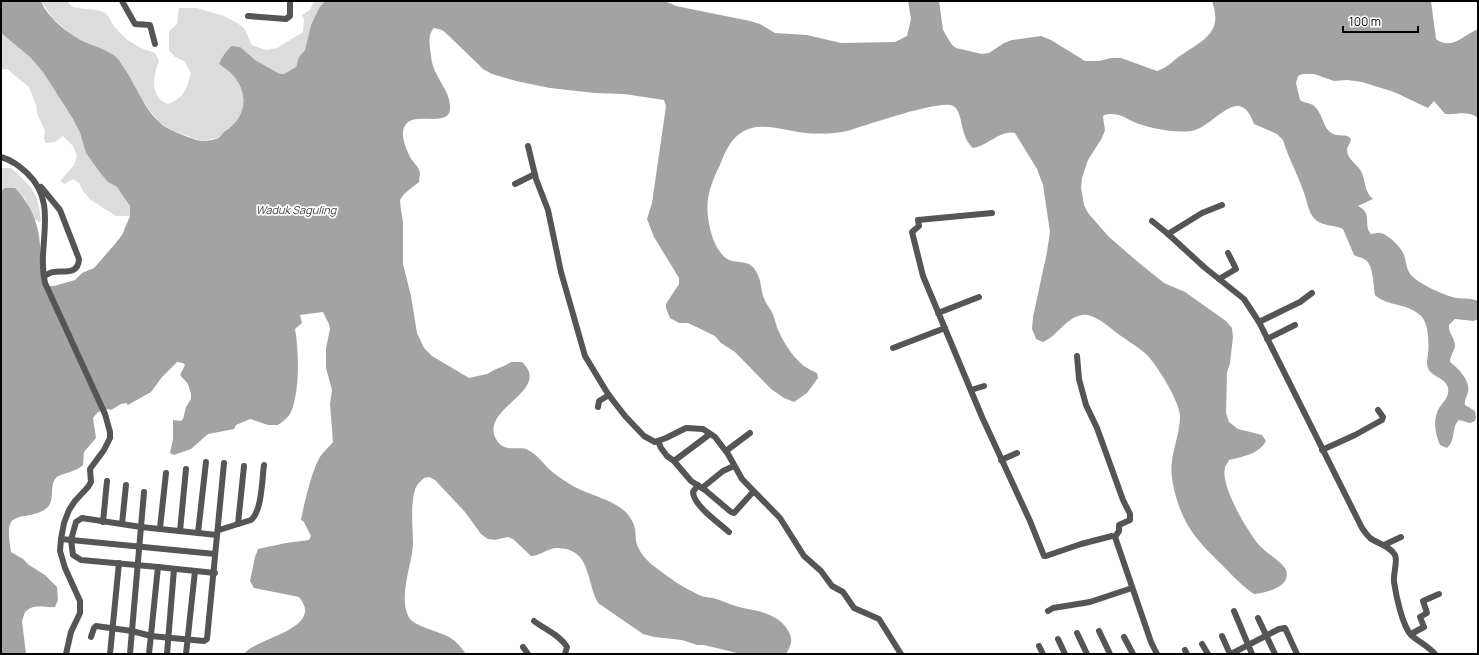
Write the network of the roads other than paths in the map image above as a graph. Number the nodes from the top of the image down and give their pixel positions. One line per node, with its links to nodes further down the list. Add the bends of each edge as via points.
1 (122, 1): 4 (street, via 135,24 150,25)
2 (290, 1): 3 (street, via 290,16 286,19)
3 (248, 16)
4 (155, 44)
5 (528, 146): 7 (street)
6 (1, 157): 9 (street, via 17,164)
7 (535, 174): 8 (street); 28 (street, via 548,210 561,272 585,356)
8 (516, 184)
9 (38, 185): 16 (street, via 46,219 42,264); 16 (street, via 60,210 79,259 70,272 54,271)
10 (1222, 205): 13 (street, via 1202,213)
11 (992, 213): 19 (street, via 918,221 919,226 912,233 923,276)
12 (1152, 221): 13 (street)
13 (1168, 234): 15 (street)
14 (1228, 253): 15 (street, via 1236,269)
15 (1219, 279): 20 (street, via 1244,299)
16 (45, 280): 62 (street, via 104,412 110,432 104,450 90,469 91,482 69,510)
17 (1312, 293): 20 (street, via 1300,302)
18 (979, 297): 19 (street)
19 (938, 313): 22 (street)
20 (1259, 322): 23 (street)
21 (1296, 325): 23 (street)
22 (945, 328): 24 (street); 27 (street)
23 (1267, 339): 34 (street)
24 (893, 348)
25 (1077, 356): 60 (street, via 1079,378 1086,405 1130,514 1130,520 1119,525)
26 (984, 386): 27 (street)
27 (971, 390): 37 (street)
28 (609, 395): 29 (street, via 599,401); 33 (street, via 644,436)
29 (598, 407)
30 (1378, 410): 34 (street, via 1383,417 1382,420)
31 (750, 433): 35 (street)
32 (710, 434): 33 (street, via 703,429 686,428); 35 (street); 38 (street)
33 (658, 441): 38 (street, via 667,456)
34 (1322, 450): 64 (street, via 1362,528 1370,538)
35 (726, 451): 43 (street)
36 (1018, 453): 37 (street)
37 (1001, 460): 60 (street, via 1044,556 1081,544)
38 (674, 461): 48 (street, via 691,481)
39 (206, 462): 59 (street)
40 (224, 463): 57 (street)
41 (264, 465): 53 (street, via 255,517)
42 (244, 466): 53 (street)
43 (734, 466): 48 (street); 50 (street)
44 (186, 469): 56 (street)
45 (166, 473): 55 (street)
46 (107, 481): 51 (street)
47 (126, 485): 52 (street)
48 (700, 486): 50 (street, via 732,513); 58 (street, via 693,492 695,500)
49 (144, 492): 54 (street)
50 (753, 492): 105 (street, via 780,518 804,556 821,571 832,586 843,592 854,608 879,619)
51 (103, 522): 52 (street); 63 (street, via 82,518 76,522)
52 (122, 524): 54 (street)
53 (238, 524): 57 (street)
54 (140, 527): 55 (street); 65 (street)
55 (160, 528): 56 (street)
56 (180, 531): 59 (street)
57 (218, 532): 59 (street); 66 (street)
58 (729, 532)
59 (198, 533)
60 (1115, 537): 73 (street)
61 (1401, 537): 64 (street)
62 (61, 539): 63 (street); 97 (street, via 60,551 65,568 80,601 80,613 71,632)
63 (71, 540): 65 (street); 67 (street, via 73,555 81,560)
64 (1384, 545): 83 (street, via 1392,551 1396,559 1396,591 1406,626)
65 (139, 546): 66 (street); 68 (street)
66 (215, 554): 72 (street)
67 (119, 563): 68 (street); 79 (street)
68 (136, 565): 69 (street); 80 (street)
69 (158, 567): 70 (street); 85 (street)
70 (174, 569): 71 (street); 89 (street)
71 (195, 571): 72 (street); 91 (street)
72 (215, 573): 91 (street, via 208,639)
73 (1132, 588): 75 (street, via 1090,602); 96 (street)
74 (1439, 594): 83 (street, via 1423,601 1427,613 1420,616 1424,628)
75 (1048, 611)
76 (1234, 611): 93 (street)
77 (1258, 618): 84 (street)
78 (534, 621): 104 (street, via 564,643 567,647)
79 (113, 629): 80 (street); 88 (street, via 96,626); 98 (street)
80 (132, 632): 85 (street); 99 (street)
81 (1099, 632): 109 (street)
82 (1077, 633): 108 (street)
83 (1411, 634): 116 (street)
84 (1266, 635): 93 (street); 114 (street); 115 (street, via 1279,628 1285,628)
85 (150, 636): 89 (street); 100 (street)
86 (1222, 636): 112 (street)
87 (1124, 637): 110 (street)
88 (91, 638)
89 (168, 638): 91 (street); 101 (street)
90 (1058, 639): 107 (street)
91 (188, 640): 102 (street)
92 (1202, 644): 111 (street)
93 (1248, 645): 112 (street); 113 (street)
94 (1039, 646): 106 (street)
95 (523, 647): 103 (street)
96 (1155, 653)
97 (66, 654)
98 (110, 654)
99 (130, 654)
100 (150, 654)
101 (167, 654)
102 (186, 654)
103 (528, 654)
104 (565, 654)
105 (901, 654)
106 (1043, 654)
107 (1065, 654)
108 (1087, 654)
109 (1110, 654)
110 (1132, 654)
111 (1208, 654)
112 (1231, 654)
113 (1252, 654)
114 (1275, 654)
115 (1298, 654)
116 (1435, 654)

